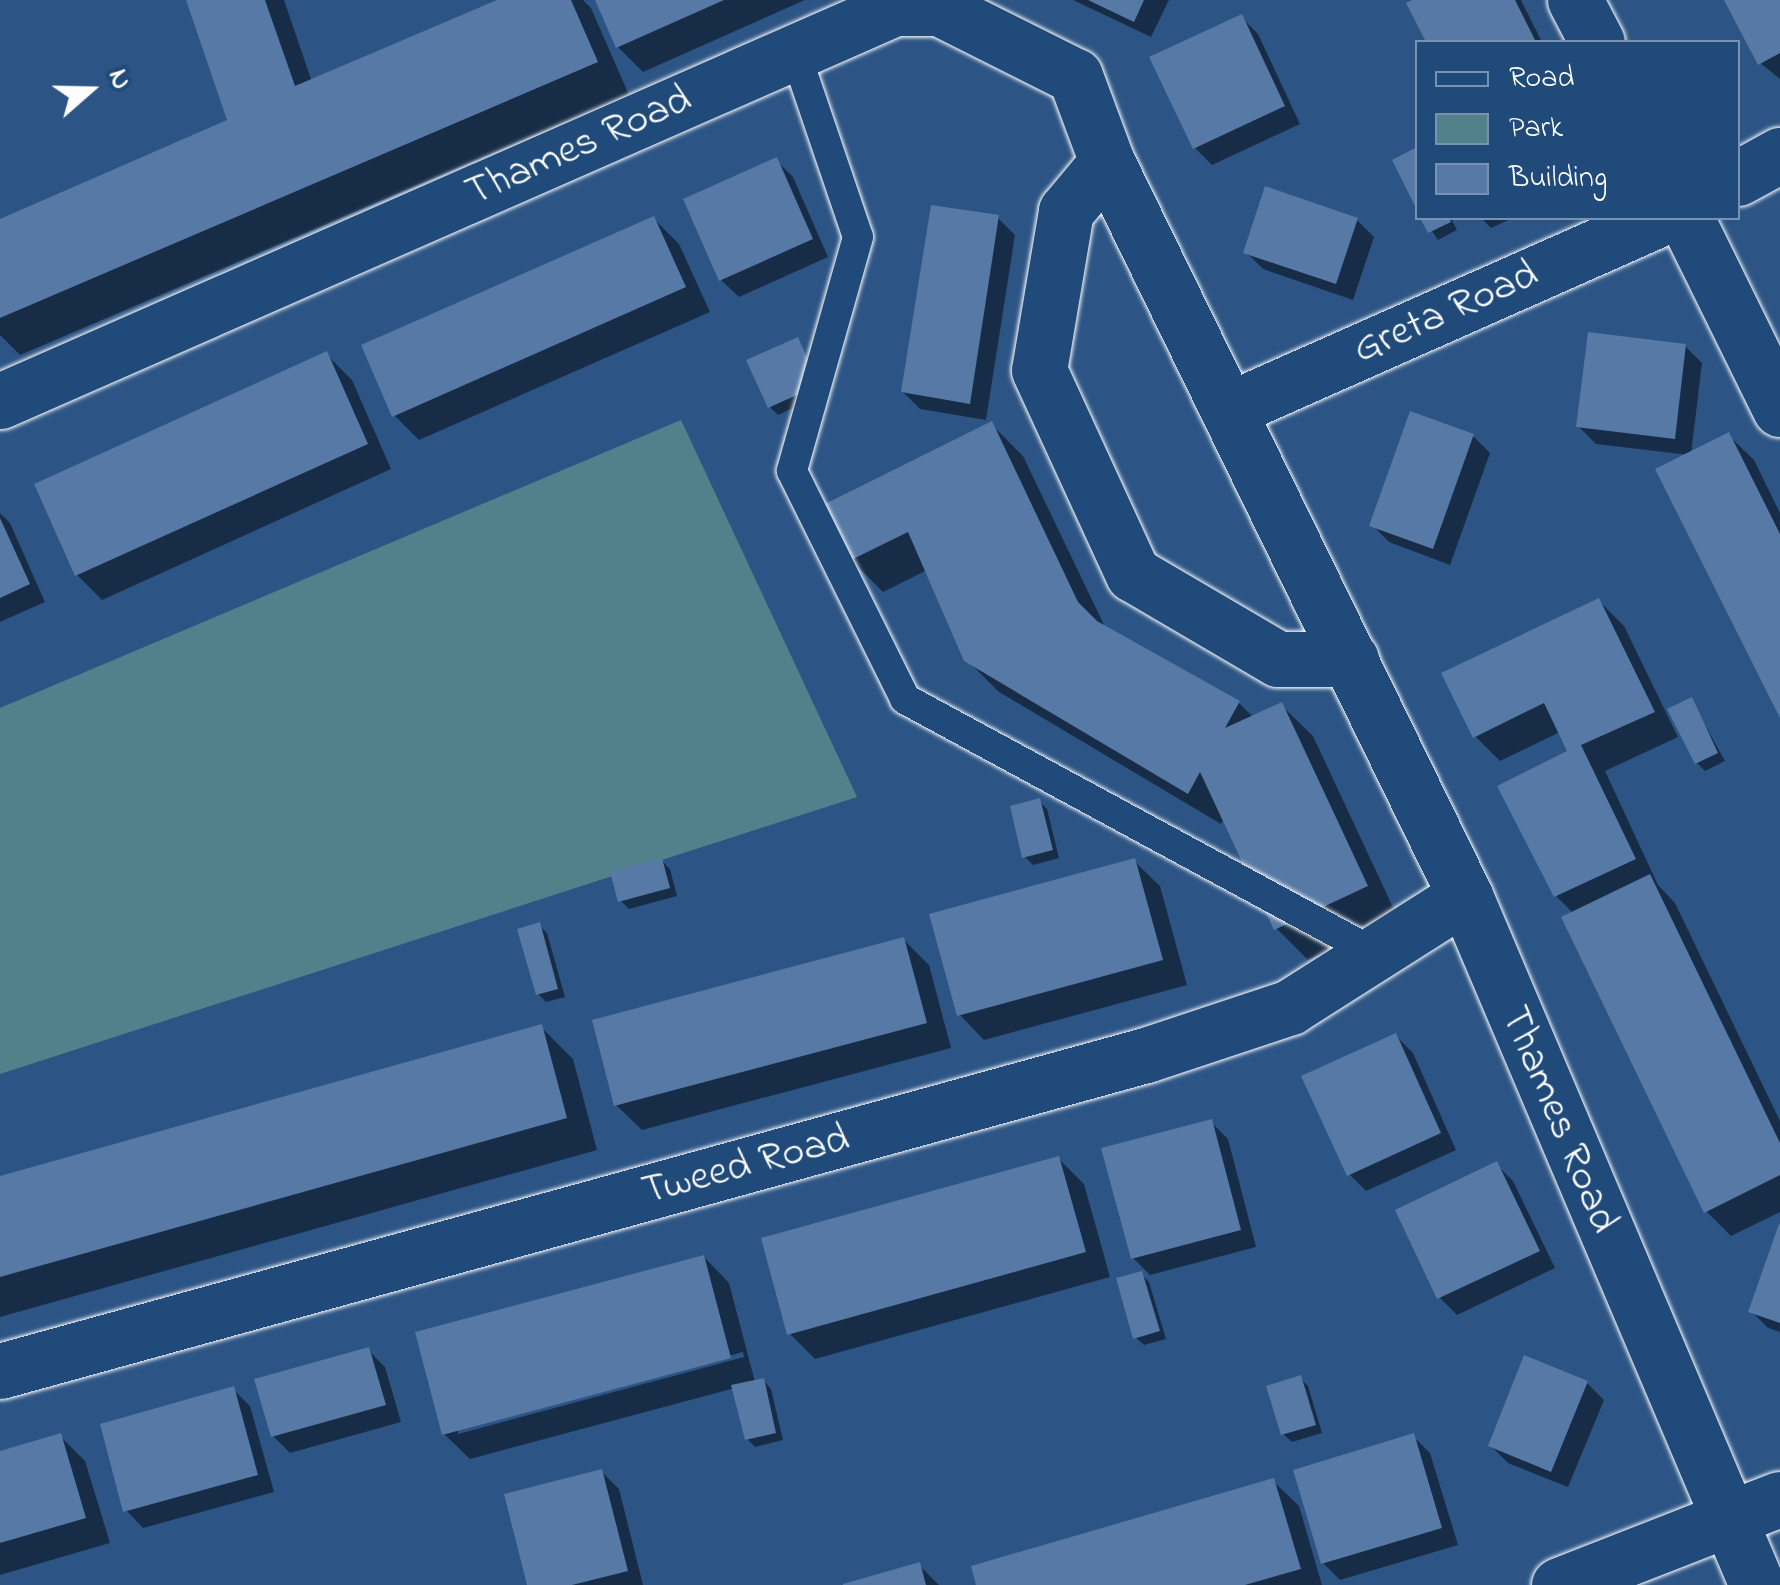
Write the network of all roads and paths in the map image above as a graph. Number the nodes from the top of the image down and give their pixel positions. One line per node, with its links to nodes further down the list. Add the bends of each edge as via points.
1 (1575, 0): 2 (street)
2 (1596, 40)
3 (795, 52): 5 (street, Thames Road, via 895,8 938,8 1075,76); 9 (street, Thames Road); 14 (lane, via 858,237 792,471 904,699)
4 (1780, 155): 6 (street)
5 (1107, 162): 10 (street, Thames Road); 12 (street, via 1066,211 1039,370 1133,574 1278,659)
6 (1740, 177)
7 (1656, 220): 10 (street, Greta Road)
8 (1687, 220): 11 (street)
9 (0, 401)
10 (1230, 409): 12 (street, Thames Road)
11 (1780, 409)
12 (1351, 659): 13 (street, Thames Road)
13 (1464, 896): 14 (street, Tweed Road); 17 (street, Thames Road)
14 (1378, 955): 15 (street, Tweed Road, via 1290,1007 1146,1056)
15 (0, 1371)
16 (1780, 1499): 17 (street)
17 (1726, 1520): 18 (street); 19 (street, Thames Road)
18 (1559, 1585)
19 (1757, 1585)

